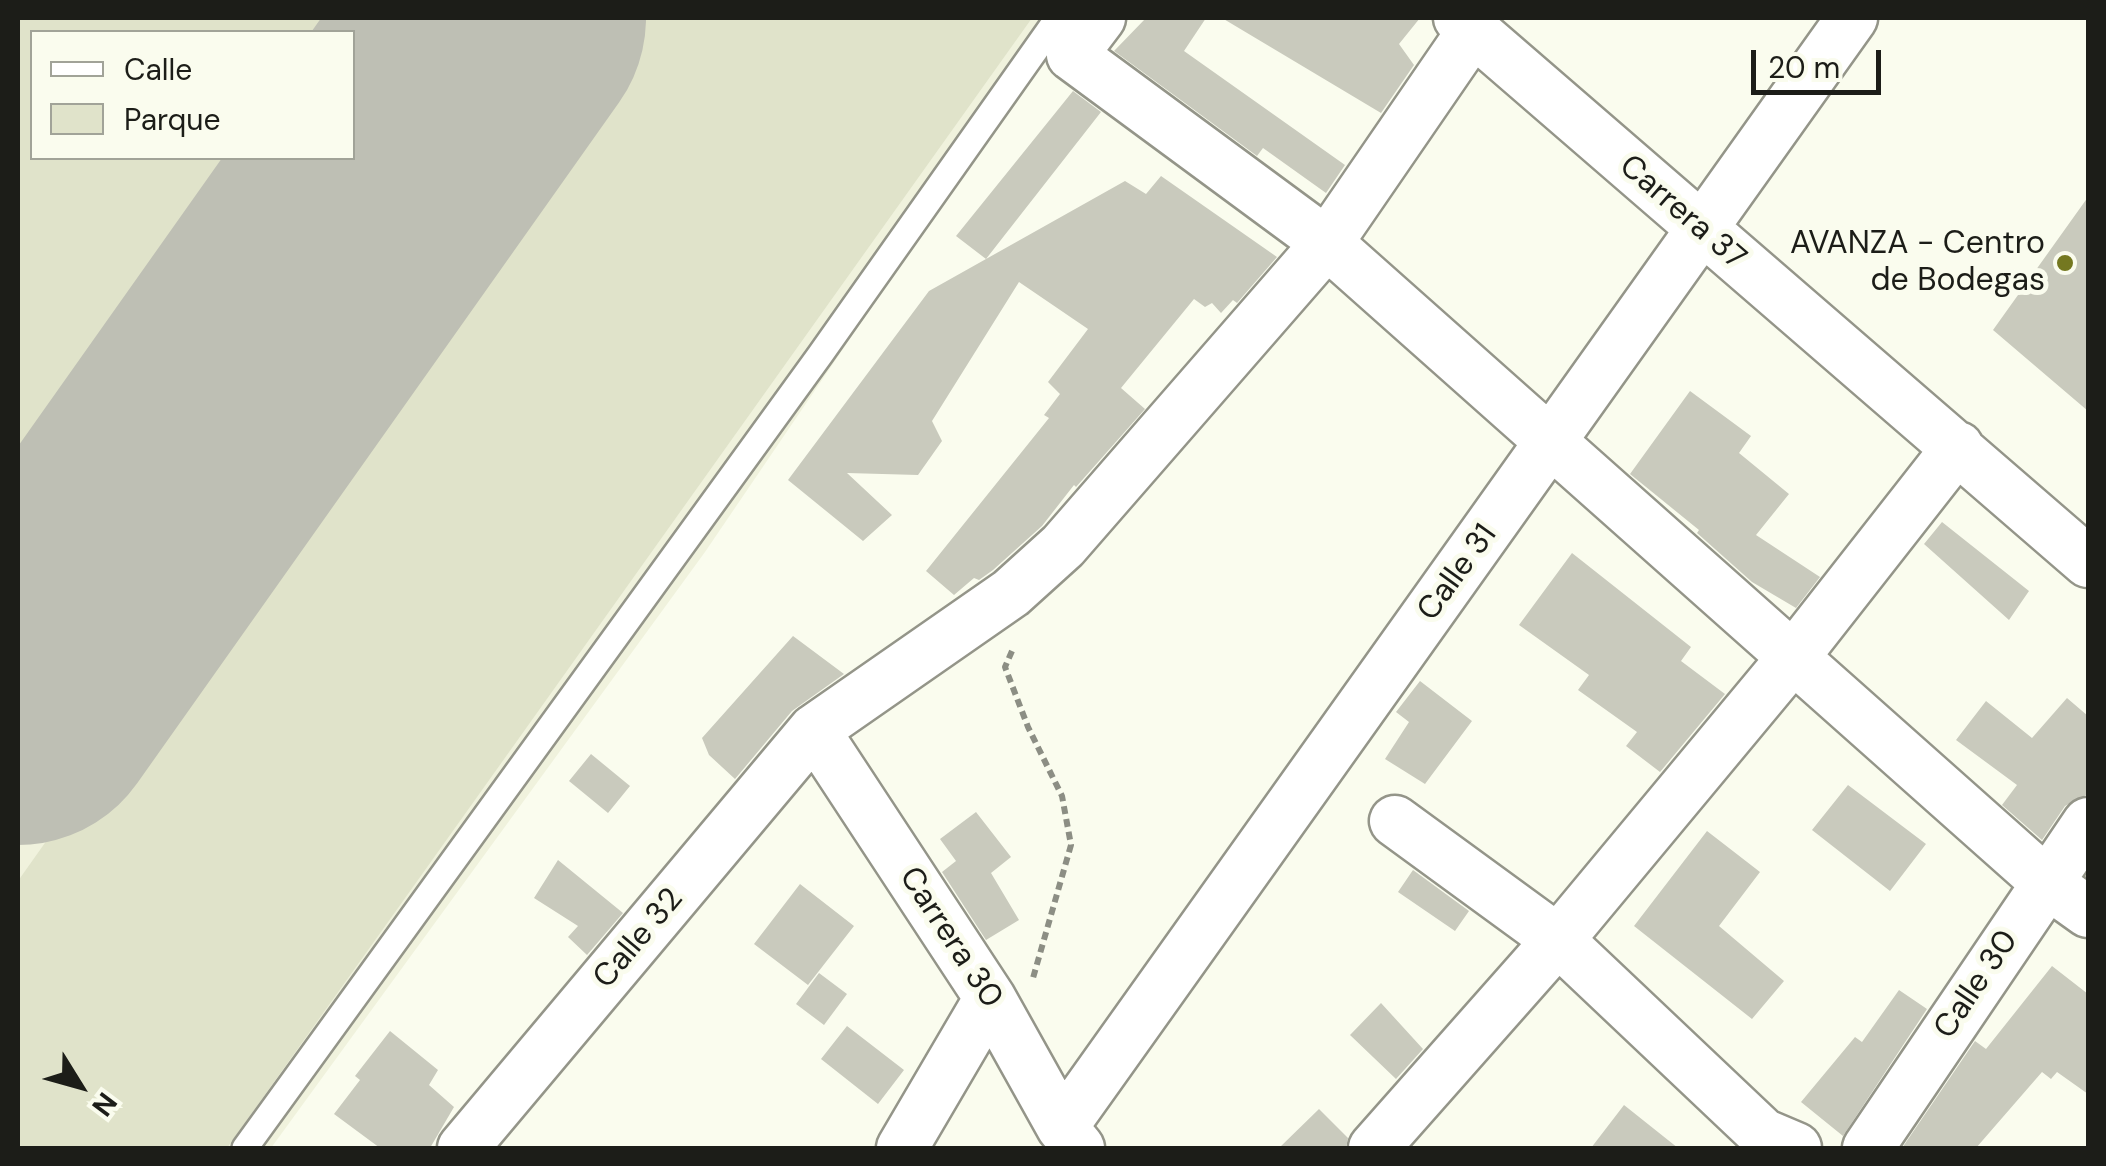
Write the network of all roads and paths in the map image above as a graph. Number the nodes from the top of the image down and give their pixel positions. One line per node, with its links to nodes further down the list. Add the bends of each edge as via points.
1 (1058, 18): 21 (lane)
2 (1100, 18): 6 (street, via 1072,55)
3 (1852, 18): 5 (street, Calle 31)
4 (1466, 23): 5 (street, Carrera 37); 6 (street, Calle 32)
5 (1702, 231): 7 (street, Calle 31); 8 (street, Carrera 37)
6 (1327, 243): 7 (street); 10 (street, Calle 32, via 1063,546)
7 (1552, 440): 11 (street); 19 (street, Calle 31)
8 (1958, 447): 9 (street, Carrera 37); 11 (street)
9 (2088, 562)
10 (1011, 593): 12 (street, Calle 32); 18 (path, via 1022,629 1005,667 1062,796 1071,845 1027,994)
11 (1795, 655): 15 (street); 17 (street)
12 (814, 730): 18 (street, Carrera 30); 22 (street, Calle 32)
13 (1394, 820): 17 (street)
14 (2088, 823): 15 (street, Calle 30)
15 (2046, 882): 16 (street); 25 (street, Calle 30)
16 (2088, 912)
17 (1558, 940): 20 (street); 24 (street, via 1763,1134)
18 (990, 998): 19 (street, Carrera 30); 23 (street)
19 (1070, 1138)
20 (1383, 1145)
21 (246, 1148)
22 (463, 1148)
23 (902, 1148)
24 (1796, 1148)
25 (1868, 1148)

